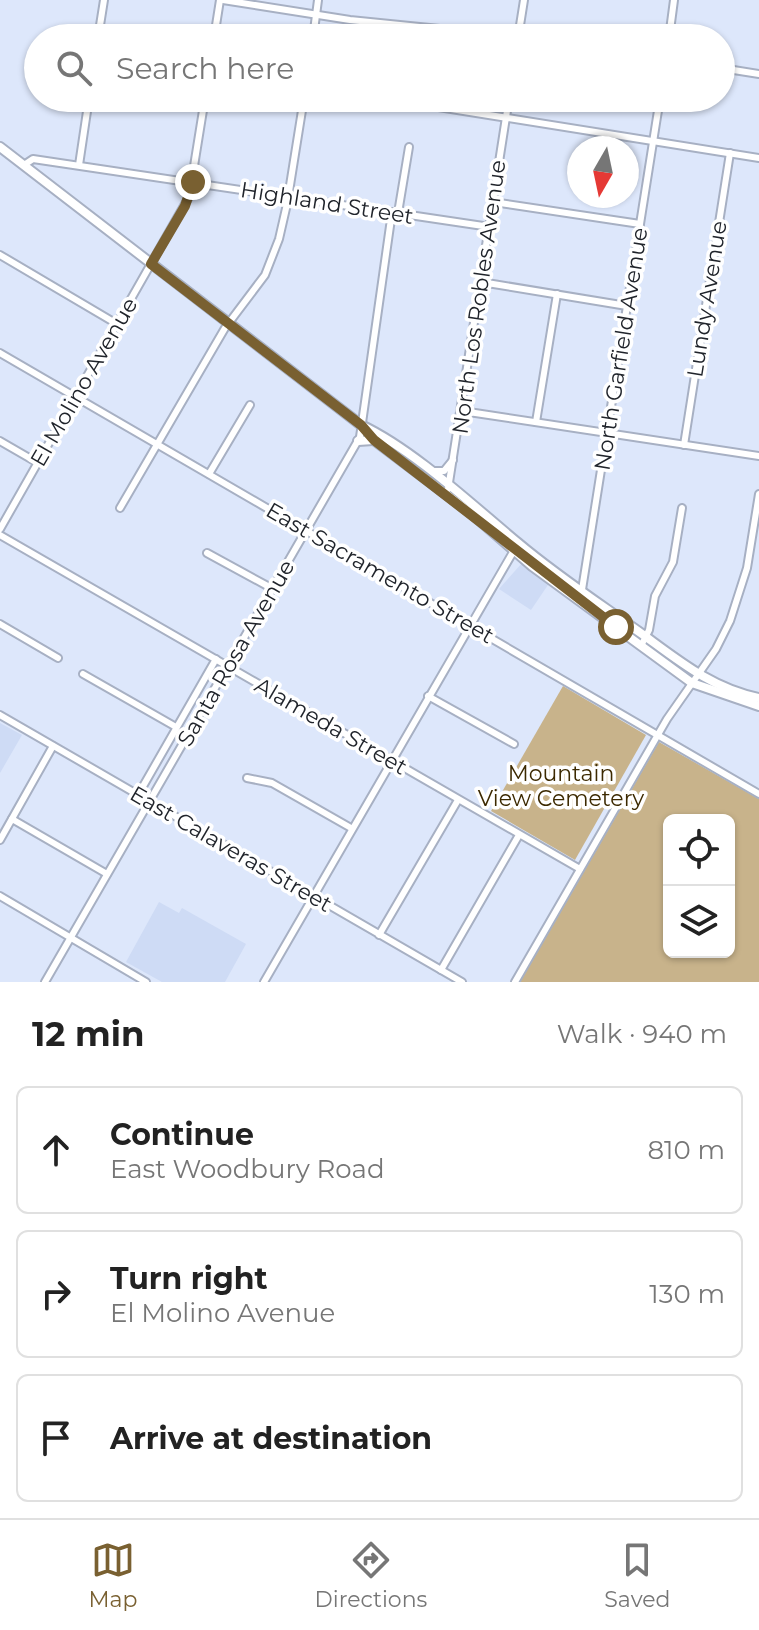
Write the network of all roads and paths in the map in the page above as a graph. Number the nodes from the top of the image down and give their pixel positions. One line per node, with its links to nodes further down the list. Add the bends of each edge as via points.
1 (104, 0): 7 (street)
2 (221, 0): 6 (street); 8 (street)
3 (318, 0): 6 (street)
4 (524, 0): 11 (street)
5 (674, 0): 12 (street)
6 (316, 15): 9 (street); 10 (street)
7 (100, 24)
8 (217, 24)
9 (315, 24)
10 (399, 24)
11 (520, 24)
12 (671, 24)
13 (735, 70): 14 (street)
14 (759, 74)
15 (87, 112): 28 (street)
16 (203, 112): 29 (street, El Molino Avenue)
17 (302, 112): 30 (street)
18 (465, 112): 21 (street)
19 (507, 112): 21 (street, North Los Robles Avenue)
20 (658, 112): 22 (street, North Garfield Avenue)
21 (506, 119): 22 (street); 31 (street, North Los Robles Avenue)
22 (653, 141): 25 (street); 33 (street, North Garfield Avenue)
23 (0, 147): 27 (main road)
24 (409, 147): 32 (street, Santa Rosa Avenue)
25 (730, 153): 26 (street); 53 (street, Lundy Avenue)
26 (759, 158)
27 (24, 165): 28 (street, Highland Street, via 33,159); 36 (main road)
28 (79, 165): 29 (street, Highland Street)
29 (193, 182): 30 (street, Highland Street); 36 (street, El Molino Avenue)
30 (288, 197): 32 (street, Highland Street); 41 (street, via 265,275)
31 (493, 202): 33 (street); 34 (street, North Los Robles Avenue)
32 (395, 213): 34 (street, Highland Street); 47 (street, Santa Rosa Avenue)
33 (640, 224): 39 (street, North Garfield Avenue)
34 (490, 227): 37 (street, North Los Robles Avenue)
35 (0, 255): 40 (street)
36 (151, 264): 40 (street, El Molino Avenue); 41 (main road)
37 (481, 282): 38 (street); 45 (street, North Los Robles Avenue)
38 (557, 294): 39 (street); 46 (street)
39 (627, 306): 48 (street, North Garfield Avenue)
40 (117, 324): 43 (street, El Molino Avenue)
41 (229, 324): 47 (main road); 52 (street)
42 (0, 353): 43 (street, East Sacramento Street)
43 (76, 397): 52 (street, East Sacramento Street); 56 (street, El Molino Avenue)
44 (250, 405): 58 (street)
45 (462, 411): 46 (street); 55 (street, North Los Robles Avenue)
46 (536, 422): 48 (street)
47 (361, 425): 49 (main road); 51 (street, Santa Rosa Avenue); 57 (main road)
48 (608, 434): 53 (street); 69 (street, North Garfield Avenue)
49 (374, 440): 51 (main road); 59 (main road)
50 (0, 441): 56 (street)
51 (358, 441): 64 (street, Santa Rosa Avenue)
52 (157, 444): 58 (street, East Sacramento Street); 62 (street)
53 (684, 445): 54 (street)
54 (759, 456)
55 (455, 457): 57 (street, via 444,471); 59 (street, North Los Robles Avenue)
56 (38, 463): 65 (street, El Molino Avenue)
57 (424, 467): 59 (main road)
58 (209, 474): 64 (street, East Sacramento Street)
59 (447, 491): 66 (main road)
60 (759, 494): 61 (street)
61 (758, 505): 77 (street, via 739,598 716,649)
62 (120, 508)
63 (682, 508): 72 (street, via 673,562 655,596)
64 (306, 530): 68 (street, Santa Rosa Avenue); 71 (street, East Sacramento Street)
65 (0, 532): 74 (street, Alameda Street)
66 (515, 547): 69 (main road); 71 (street)
67 (207, 553): 68 (street)
68 (273, 589): 75 (street, Santa Rosa Avenue)
69 (582, 596): 72 (main road)
70 (0, 624): 73 (street)
71 (469, 625): 78 (street); 83 (street, East Sacramento Street)
72 (643, 641): 77 (main road)
73 (58, 658)
74 (216, 659): 75 (street, Alameda Street); 82 (street, Santa Rosa Avenue)
75 (228, 666): 86 (street, Alameda Street); 91 (street, Santa Rosa Avenue)
76 (83, 674): 82 (street)
77 (695, 679): 79 (main road); 80 (main road); 83 (street)
78 (428, 696): 84 (street); 86 (street)
79 (759, 698)
80 (759, 706)
81 (0, 715): 85 (street, East Calaveras Street)
82 (176, 727): 89 (street, Santa Rosa Avenue)
83 (658, 734): 88 (street, East Sacramento Street); 96 (street)
84 (514, 744)
85 (53, 746): 89 (street, East Calaveras Street); 92 (street)
86 (392, 761): 90 (street, Alameda Street); 93 (street)
87 (247, 778): 93 (street, via 272,783)
88 (759, 794)
89 (138, 795): 91 (street, East Calaveras Street)
90 (458, 800): 94 (street, Alameda Street); 100 (street)
91 (150, 802): 97 (street, Santa Rosa Avenue); 99 (street, East Calaveras Street)
92 (12, 819): 95 (street); 97 (street)
93 (351, 828): 99 (street)
94 (519, 835): 96 (street, Alameda Street); 102 (street)
95 (0, 840)
96 (580, 869): 107 (street)
97 (107, 874): 101 (street, Santa Rosa Avenue)
98 (0, 896): 101 (street)
99 (312, 897): 100 (street, East Calaveras Street); 105 (street)
100 (379, 935): 102 (street, East Calaveras Street)
101 (69, 937): 103 (street, Santa Rosa Avenue); 104 (street)
102 (441, 970): 106 (street, East Calaveras Street)
103 (45, 982)
104 (146, 982)
105 (264, 982)
106 (462, 982)
107 (515, 982)

